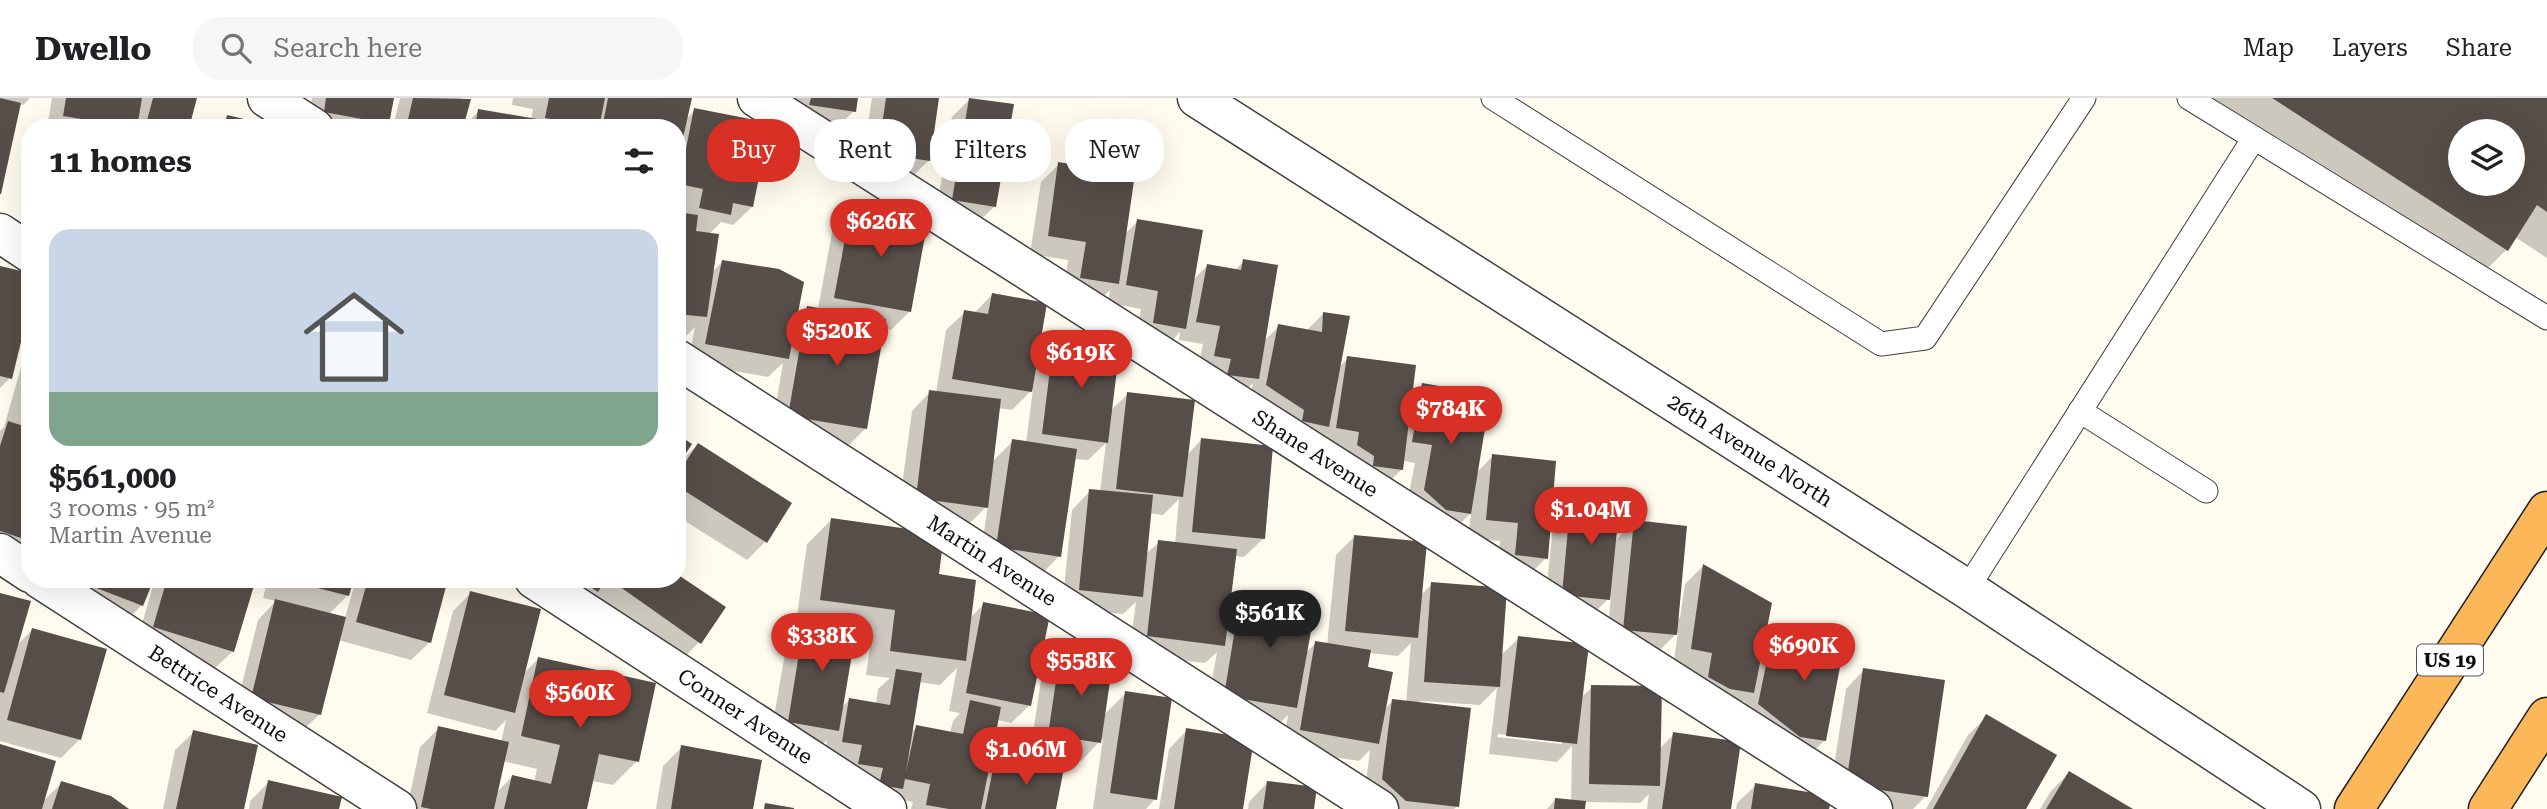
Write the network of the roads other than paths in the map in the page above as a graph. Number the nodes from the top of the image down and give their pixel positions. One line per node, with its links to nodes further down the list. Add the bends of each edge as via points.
1 (267, 98): 7 (street)
2 (757, 98): 25 (street, Shane Avenue)
3 (1197, 98): 20 (street, 26th Avenue North)
4 (1493, 98): 5 (lane, via 1881,344 1925,338)
5 (2084, 98)
6 (2189, 98): 8 (lane)
7 (300, 119)
8 (2254, 138): 11 (lane); 13 (lane)
9 (0, 233): 10 (street)
10 (21, 247)
11 (2547, 318)
12 (686, 365): 24 (street, Martin Avenue)
13 (2080, 411): 14 (lane); 20 (lane)
14 (2206, 491)
15 (2547, 510): 27 (highway, US 19)
16 (0, 553): 17 (street)
17 (21, 567)
18 (54, 588): 22 (street, Bettrice Avenue)
19 (548, 588): 23 (street, Conner Avenue)
20 (1966, 589): 26 (street, 26th Avenue North)
21 (2547, 717): 28 (highway)
22 (397, 809)
23 (887, 809)
24 (1379, 809)
25 (1873, 809)
26 (2301, 809)
27 (2354, 809)
28 (2488, 809)

